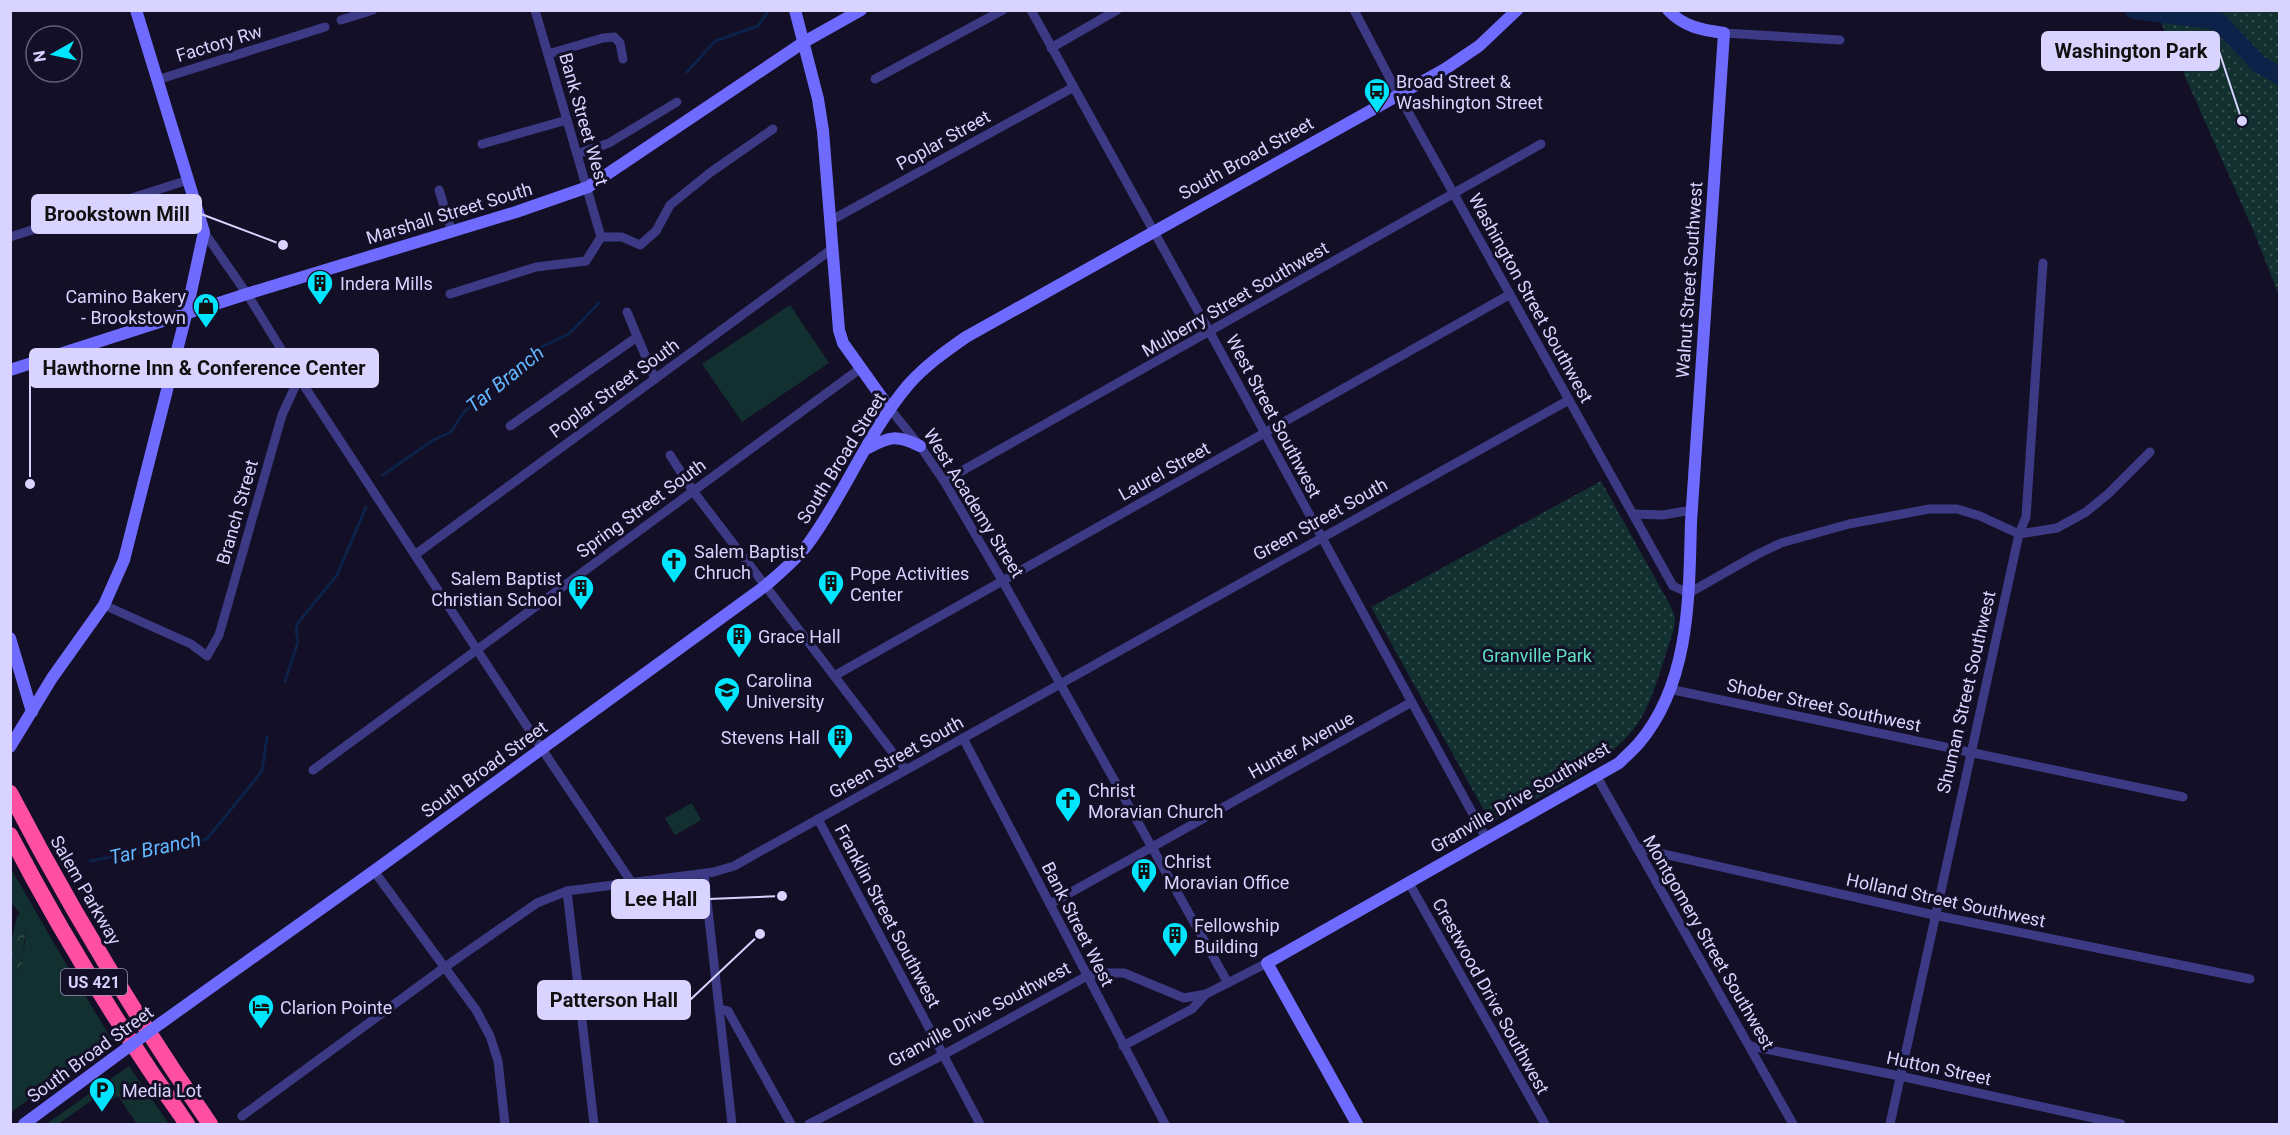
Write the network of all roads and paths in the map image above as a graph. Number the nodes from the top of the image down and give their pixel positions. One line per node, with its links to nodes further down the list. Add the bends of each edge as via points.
1 (136, 10): 21 (street)
2 (373, 10): 12 (street)
3 (535, 10): 18 (street, Bank Street West)
4 (795, 10): 16 (street, West Academy Street)
5 (861, 10): 16 (street, Marshall Street South)
6 (1003, 10): 20 (street)
7 (1031, 10): 17 (street, West Street Southwest)
8 (1117, 10): 17 (street)
9 (1354, 10): 23 (street, Washington Street Southwest)
10 (1517, 10): 23 (street, South Broad Street, via 1479,46)
11 (1668, 10): 14 (street, via 1677,20 1697,29)
12 (341, 21)
13 (325, 27): 21 (street, Factory Rw)
14 (1724, 33): 15 (street); 63 (street, Walnut Street Southwest)
15 (1840, 40)
16 (804, 42): 31 (street, Marshall Street South); 34 (street, West Academy Street, via 818,99)
17 (1051, 48): 22 (street, West Street Southwest)
18 (548, 54): 19 (street, via 614,37 620,43); 25 (street, Bank Street West)
19 (623, 59)
20 (875, 79)
21 (158, 80): 30 (street)
22 (1072, 88): 34 (street, Poplar Street); 35 (street, West Street Southwest)
23 (1398, 94): 33 (street, Washington Street Southwest); 35 (street, South Broad Street)
24 (677, 102): 29 (street, via 609,143)
25 (567, 120): 27 (street); 29 (street, Bank Street West)
26 (773, 129): 39 (street, via 670,205 656,231 640,245 622,237)
27 (482, 144)
28 (1541, 144): 33 (street, Mulberry Street Southwest)
29 (577, 154): 31 (street, Bank Street West)
30 (188, 180): 36 (street); 38 (street)
31 (588, 187): 37 (street, Marshall Street South); 39 (street, Bank Street West)
32 (439, 190): 37 (street)
33 (1454, 193): 44 (street, Washington Street Southwest); 47 (street, Mulberry Street Southwest)
34 (830, 221): 40 (street, West Academy Street)
35 (1152, 231): 47 (street, West Street Southwest); 54 (street, South Broad Street, via 966,337 930,363)
36 (204, 232): 42 (street); 46 (street)
37 (452, 232): 42 (street, Marshall Street South)
38 (10, 237)
39 (601, 237): 43 (street, via 586,261 536,267)
40 (832, 249): 49 (street, West Academy Street, via 839,330 843,343); 52 (street, Poplar Street South)
41 (2043, 263): 65 (street, Shuman Street Southwest, via 2026,517)
42 (247, 294): 46 (street, Marshall Street South); 51 (street)
43 (450, 294)
44 (1509, 295): 53 (street, Washington Street Southwest); 56 (street, Laurel Street)
45 (627, 312): 48 (street)
46 (186, 315): 50 (street, Marshall Street South); 71 (street, via 130,539)
47 (1210, 332): 56 (street, West Street Southwest); 61 (street, Mulberry Street Southwest)
48 (637, 337): 52 (street); 55 (street)
49 (861, 368): 54 (street, West Academy Street); 62 (street, Spring Street South)
50 (10, 370)
51 (299, 378): 67 (street); 71 (street, Branch Street, via 282,415 219,635 207,656 191,644)
52 (655, 379): 67 (street, Poplar Street South)
53 (1569, 400): 64 (street, Washington Street Southwest); 66 (street, Green Street South)
54 (890, 410): 57 (street, West Academy Street); 58 (street, South Broad Street)
55 (510, 426)
56 (1264, 433): 66 (street, West Street Southwest); 68 (street, Laurel Street)
57 (920, 446): 58 (street, via 906,439 890,438); 61 (street, West Academy Street)
58 (867, 448): 69 (street, South Broad Street, via 806,546)
59 (2150, 452): 65 (street, via 2108,494 2070,522 2048,531)
60 (670, 455): 62 (street)
61 (944, 481): 68 (street, West Academy Street)
62 (693, 491): 69 (street); 73 (street, Spring Street South)
63 (1692, 510): 64 (street, via 1663,515); 70 (street, Walnut Street Southwest)
64 (1633, 514): 70 (street, Washington Street Southwest, via 1673,586)
65 (2019, 534): 70 (street, via 1957,509 1929,509 1849,524 1781,543); 82 (street, Shuman Street Southwest)
66 (1321, 538): 75 (street, Green Street South); 77 (street, West Street Southwest)
67 (416, 554): 73 (street)
68 (1002, 581): 74 (street, Laurel Street); 75 (street, West Academy Street)
69 (765, 586): 74 (street); 81 (street, South Broad Street)
70 (1689, 593): 76 (street, Granville Drive Southwest, via 1688,617)
71 (104, 605): 78 (street)
72 (10, 638): 78 (street)
73 (477, 648): 81 (street); 83 (street, Spring Street South)
74 (834, 676): 84 (street)
75 (1060, 684): 79 (street, Green Street South); 91 (street, West Academy Street)
76 (1669, 689): 82 (street, Shober Street Southwest); 85 (street, Granville Drive Southwest, via 1658,716 1639,743)
77 (1410, 703): 90 (street, West Street Southwest); 91 (street, Hunter Avenue)
78 (32, 712): 80 (street)
79 (963, 738): 84 (street, Green Street South); 98 (street, Bank Street West)
80 (10, 747)
81 (542, 749): 93 (street, South Broad Street); 95 (street)
82 (1969, 753): 87 (street, Shober Street Southwest); 99 (street, Shuman Street Southwest)
83 (313, 770)
84 (906, 770): 88 (street, Green Street South)
85 (1597, 777): 90 (street, Granville Drive Southwest); 92 (street, Montgomery Street Southwest)
86 (10, 794): 114 (highway, Salem Parkway / US 421, via 123,994)
87 (2183, 798)
88 (818, 819): 94 (street, Green Street South, via 734,866); 109 (street, Franklin Street Southwest)
89 (10, 835): 113 (highway, US 421, via 107,1004)
90 (1486, 838): 96 (street, Granville Drive Southwest)
91 (1152, 848): 98 (street, Hunter Avenue); 104 (street, West Academy Street)
92 (1636, 848): 99 (street, Holland Street Southwest); 108 (street, Montgomery Street Southwest)
93 (374, 871): 101 (street); 112 (street, South Broad Street, bridge)
94 (704, 874): 95 (street, Green Street South); 106 (street)
95 (632, 882): 97 (street, Green Street South)
96 (1409, 883): 100 (street, Granville Drive Southwest); 123 (street, Crestwood Drive Southwest)
97 (567, 891): 101 (street, Green Street South, via 532,906); 116 (street)
98 (1050, 904): 102 (street, Bank Street West)
99 (1934, 915): 103 (street, Holland Street Southwest); 110 (street, Shuman Street Southwest)
100 (1267, 963): 104 (street, Granville Drive Southwest); 122 (street)
101 (445, 967): 111 (street, Green Street South); 115 (street, via 490,1036 498,1061)
102 (1087, 976): 105 (street, Granville Drive Southwest, via 1124,974 1184,998); 107 (street, Bank Street West); 109 (street, Granville Drive Southwest)
103 (2250, 979)
104 (1228, 983): 105 (street, Granville Drive Southwest)
105 (1206, 994): 107 (street, Granville Drive Southwest, via 1192,1008)
106 (719, 1009): 117 (street); 118 (street, via 728,1011)
107 (1124, 1046): 121 (street, Bank Street West)
108 (1750, 1046): 110 (street, Hutton Street); 124 (street, Montgomery Street Southwest)
109 (944, 1055): 119 (street, Granville Drive Southwest); 120 (street, Franklin Street Southwest)
110 (1900, 1076): 125 (street, Shuman Street Southwest); 126 (street, Hutton Street)
111 (242, 1116)
112 (24, 1125)
113 (187, 1125)
114 (210, 1125)
115 (505, 1125)
116 (594, 1125)
117 (732, 1125)
118 (791, 1125)
119 (809, 1125)
120 (980, 1125)
121 (1164, 1125)
122 (1357, 1125)
123 (1545, 1125)
124 (1793, 1125)
125 (1890, 1125)
126 (2121, 1125)

